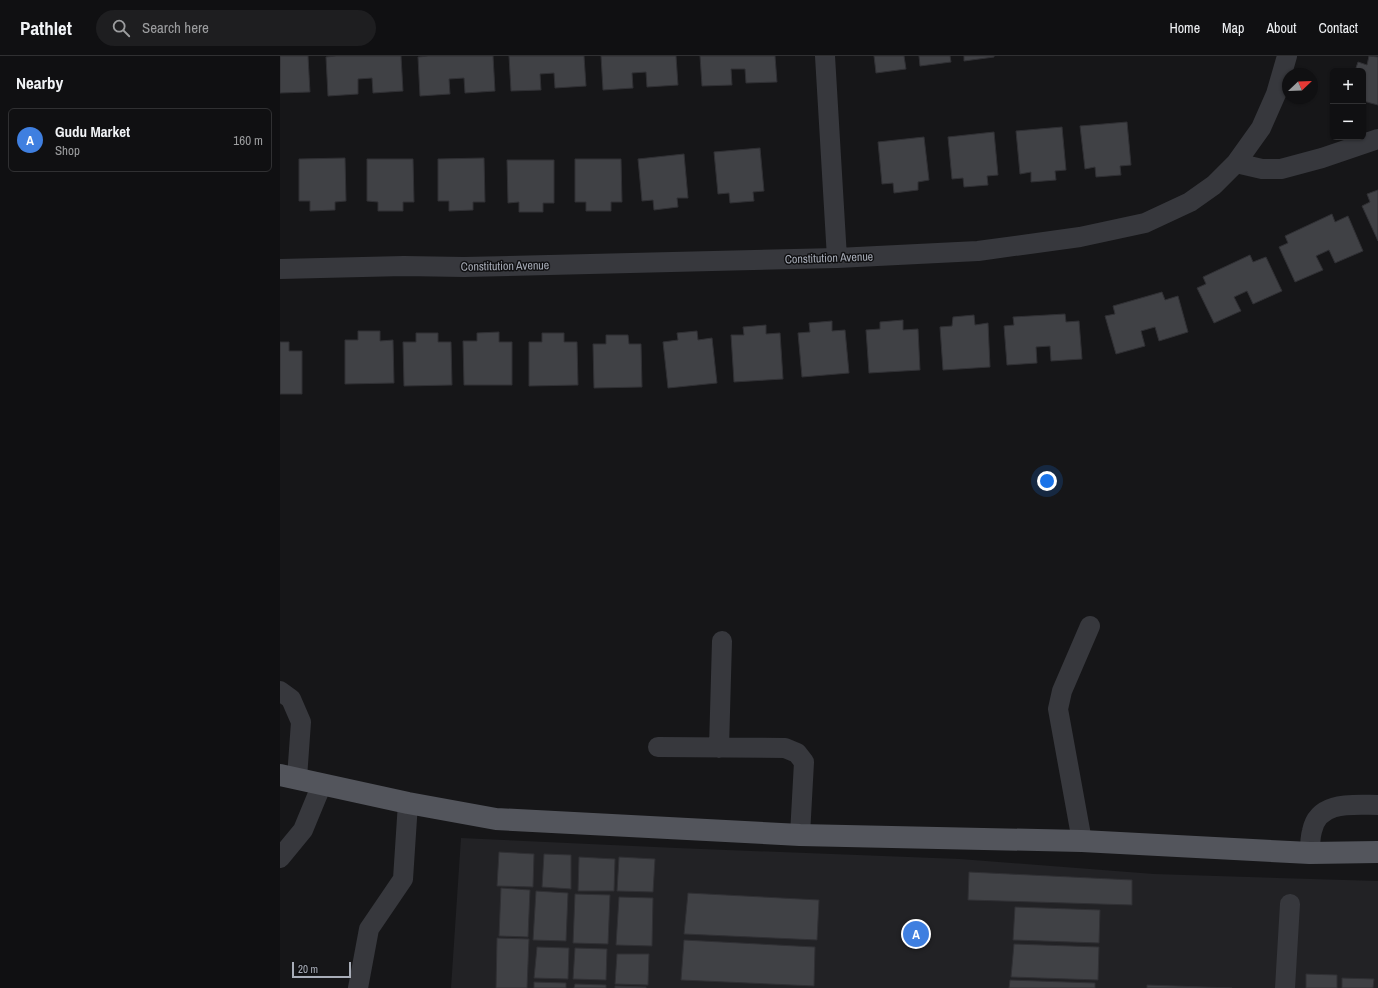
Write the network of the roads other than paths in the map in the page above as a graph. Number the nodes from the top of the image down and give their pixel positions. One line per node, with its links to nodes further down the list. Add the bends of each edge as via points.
1 (824, 56): 5 (street)
2 (1287, 56): 4 (street, Constitution Avenue, via 1276,94 1261,128)
3 (1378, 139): 4 (street, via 1281,169 1262,169)
4 (1236, 163): 5 (street, Constitution Avenue, via 1214,185 1190,202 1145,223 1080,237 978,251)
5 (836, 258): 6 (street, Constitution Avenue)
6 (280, 269)
7 (1090, 626): 17 (street, via 1062,691 1058,708)
8 (722, 641): 11 (street)
9 (280, 691): 12 (street, via 291,699 301,722)
10 (658, 747): 11 (street)
11 (719, 748): 16 (street, via 785,748 797,753 804,762)
12 (288, 777): 13 (main road)
13 (322, 784): 14 (main road); 20 (street, via 303,830)
14 (408, 803): 16 (main road, via 496,820); 22 (street, via 403,879 369,929)
15 (1378, 805): 19 (street, via 1328,808 1318,815 1312,830)
16 (800, 835): 17 (main road)
17 (1082, 841): 19 (main road)
18 (1378, 852): 19 (main road)
19 (1310, 853)
20 (280, 858)
21 (1290, 904): 23 (street)
22 (358, 988)
23 (1285, 988)

